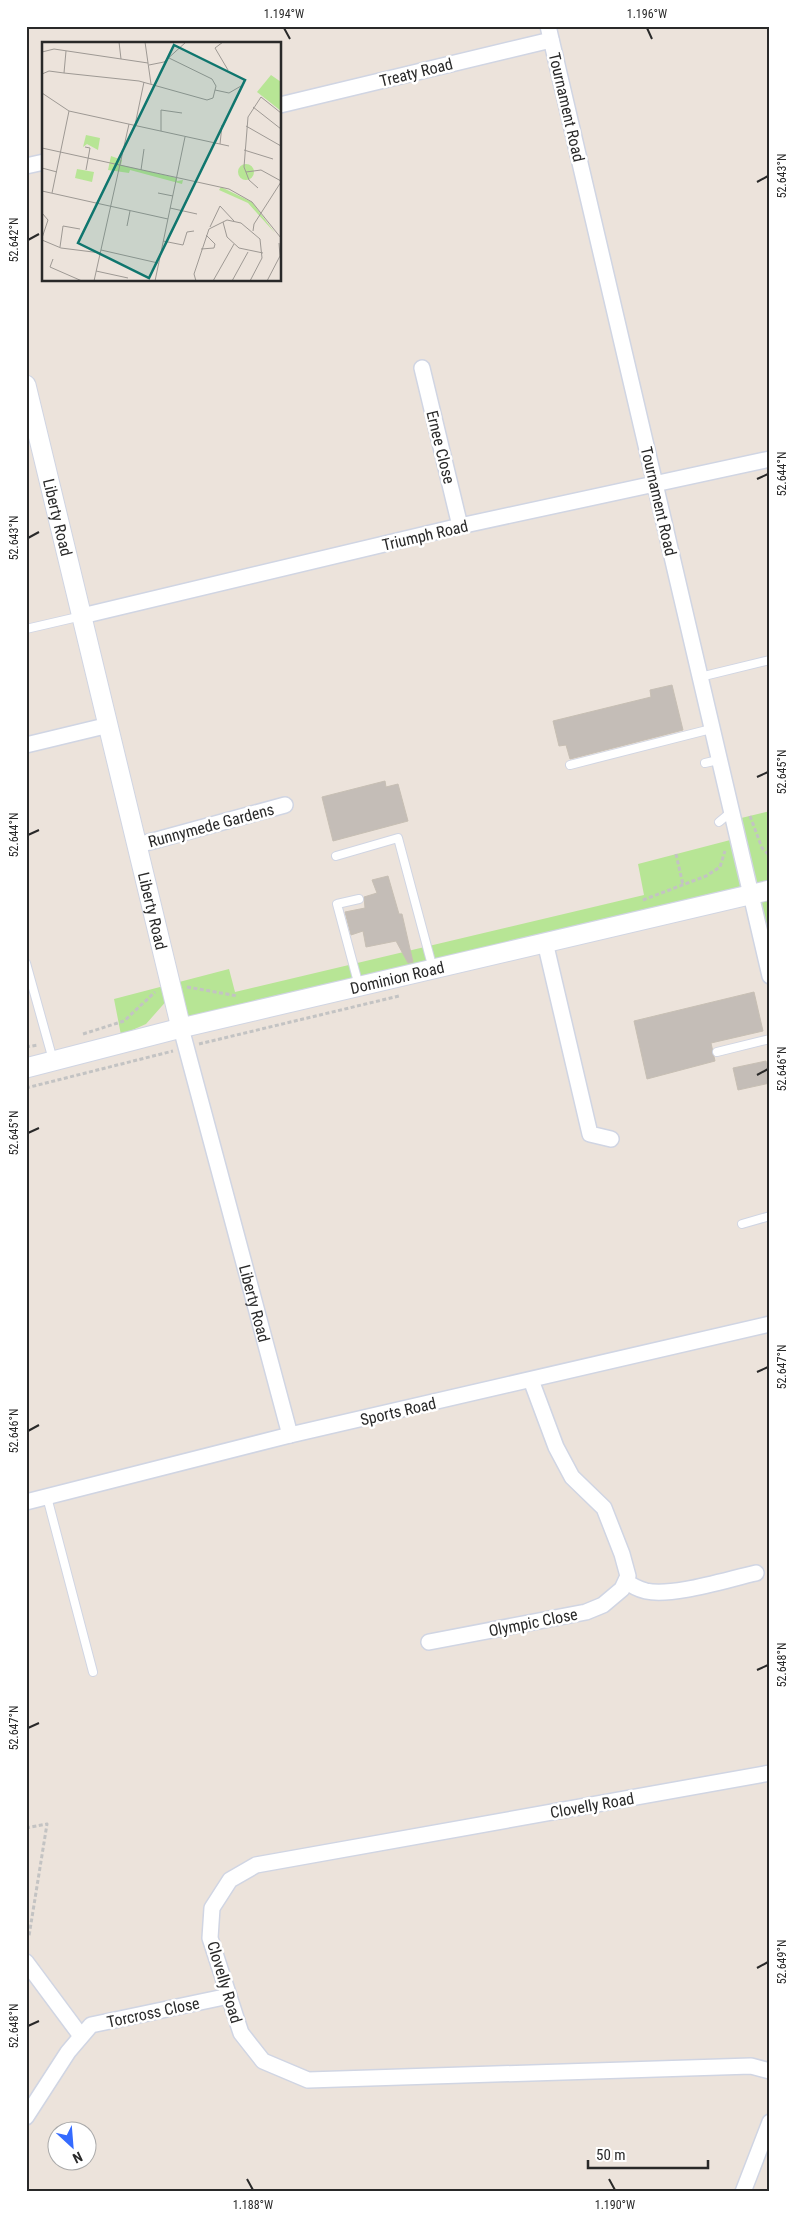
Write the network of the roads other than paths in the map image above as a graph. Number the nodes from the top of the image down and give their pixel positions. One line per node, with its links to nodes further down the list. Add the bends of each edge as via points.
1 (550, 33): 2 (street, Treaty Road); 8 (street, Tournament Road)
2 (281, 105)
3 (42, 162): 4 (street)
4 (26, 166)
5 (422, 368): 9 (street, Ernee Close)
6 (27, 391): 10 (street, Liberty Road)
7 (770, 459): 8 (street, Triumph Road)
8 (654, 483): 9 (street, Triumph Road); 13 (street, Tournament Road)
9 (460, 526): 10 (street, Triumph Road)
10 (82, 616): 11 (lane); 14 (street, Liberty Road)
11 (26, 628)
12 (770, 660): 13 (lane)
13 (700, 678): 15 (street, Tournament Road)
14 (109, 725): 16 (street); 21 (street, Liberty Road)
15 (711, 729): 17 (lane); 19 (street, Tournament Road, via 712,761)
16 (26, 745)
17 (570, 765)
18 (285, 805): 21 (street, Runnymede Gardens)
19 (731, 812): 20 (lane); 23 (street, Tournament Road)
20 (719, 822)
21 (138, 845): 30 (street, Liberty Road)
22 (336, 856): 27 (lane, via 398,838)
23 (761, 892): 25 (street, Dominion Road); 28 (street, Tournament Road, via 755,918)
24 (359, 898): 29 (lane, via 337,904)
25 (545, 942): 27 (street, Dominion Road); 35 (street, via 590,1134)
26 (26, 963): 33 (lane)
27 (432, 969): 29 (street, Dominion Road)
28 (770, 976)
29 (359, 986): 30 (street, Dominion Road)
30 (181, 1028): 33 (street, Dominion Road); 40 (street, Liberty Road)
31 (770, 1039): 32 (lane)
32 (717, 1052)
33 (54, 1062): 34 (street, Dominion Road)
34 (26, 1068)
35 (611, 1140)
36 (770, 1216): 37 (lane)
37 (742, 1224)
38 (770, 1324): 39 (street, Sports Road)
39 (531, 1380): 40 (street, Sports Road); 44 (street, via 556,1447 572,1477 604,1508 622,1554 628,1576)
40 (290, 1435): 41 (street, Sports Road)
41 (47, 1497): 42 (street, Sports Road); 46 (lane)
42 (26, 1502)
43 (756, 1573): 44 (street, via 670,1592 647,1592)
44 (626, 1581): 45 (street, Olympic Close, via 622,1590 603,1605 586,1612)
45 (429, 1642)
46 (93, 1672)
47 (770, 1773): 49 (street, Clovelly Road, via 256,1866 230,1880 212,1908 210,1938)
48 (26, 1962): 50 (street)
49 (229, 1996): 50 (street, Torcross Close, via 91,2025); 51 (street, Clovelly Road, via 241,2033 263,2060 308,2080 751,2066)
50 (81, 2036): 52 (street, Torcross Close)
51 (770, 2071)
52 (26, 2117)
53 (770, 2122): 54 (street)
54 (743, 2192)

